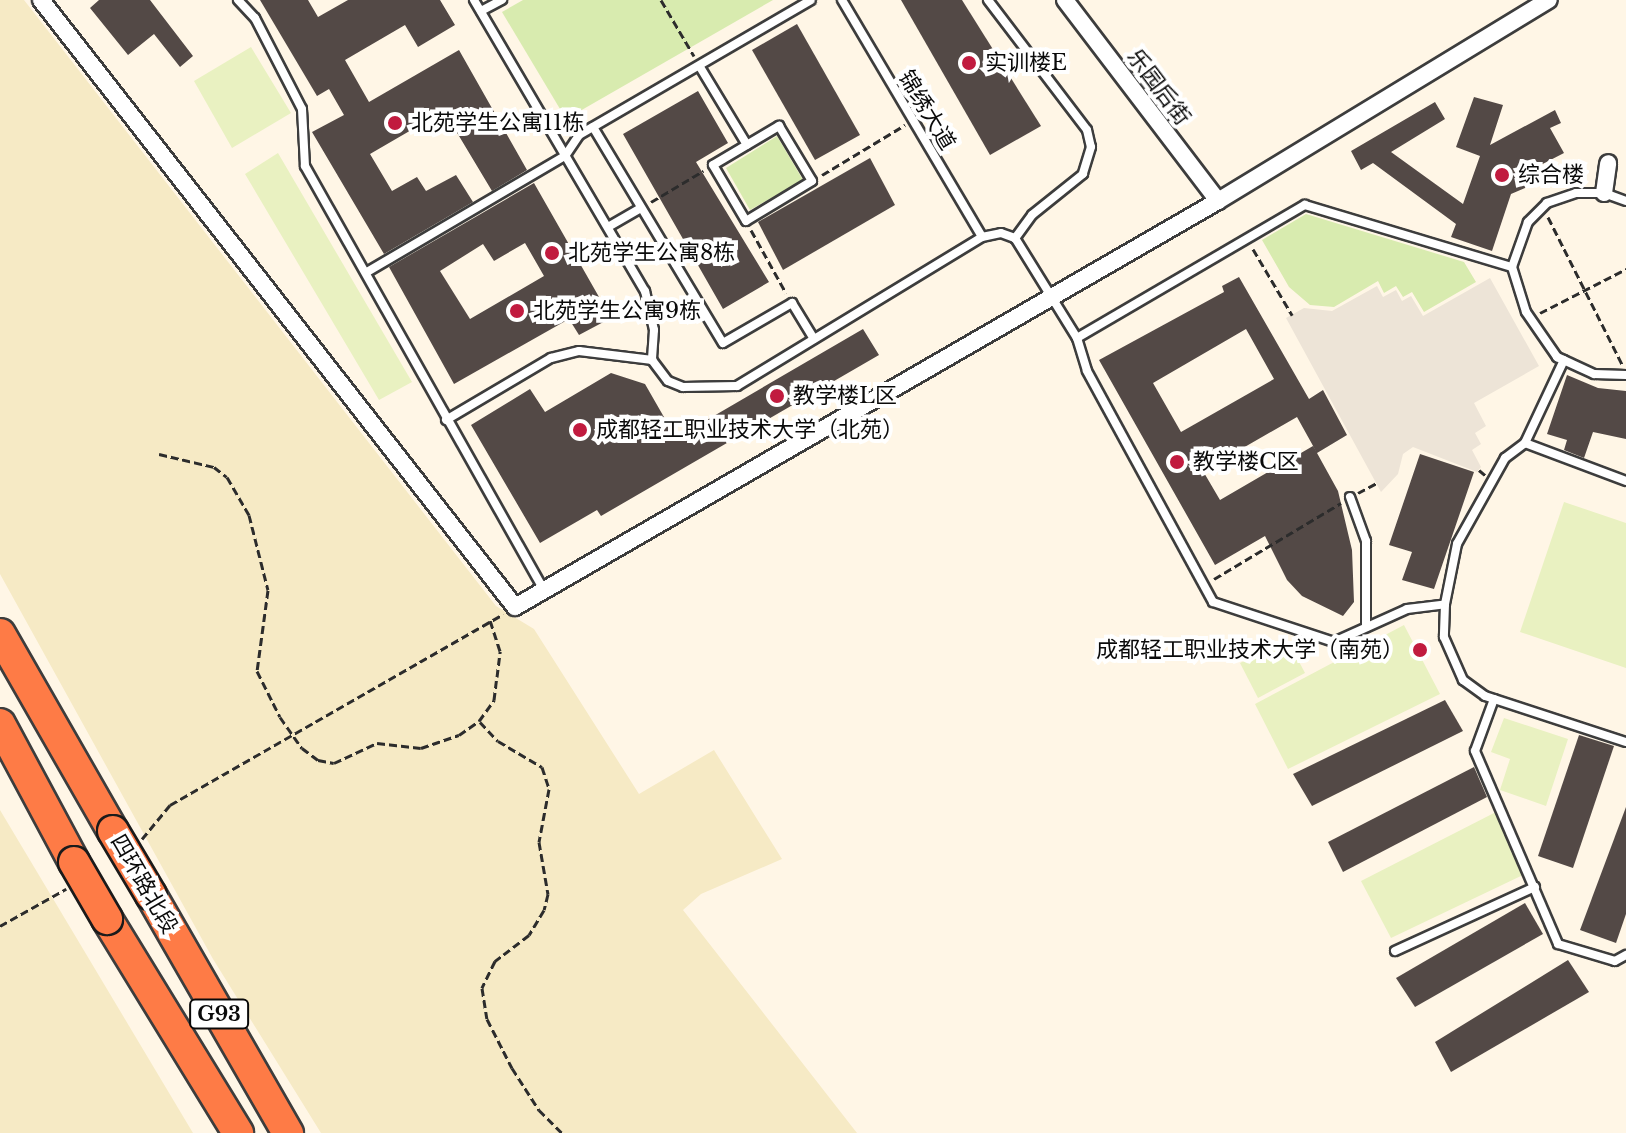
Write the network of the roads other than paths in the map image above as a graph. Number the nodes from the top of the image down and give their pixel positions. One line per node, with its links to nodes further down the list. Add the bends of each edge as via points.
1 (41, 0): 35 (street, via 515,607)
2 (238, 0): 24 (lane, via 255,18 302,109 305,166)
3 (474, 0): 10 (lane)
4 (502, 0): 10 (lane)
5 (811, 0): 11 (lane)
6 (842, 0): 21 (lane, 锦绣大道)
7 (988, 0): 22 (lane, via 1087,130 1091,147 1083,174 1032,215)
8 (1065, 0): 17 (street, 乐园后街)
9 (1549, 0): 17 (street)
10 (481, 11): 14 (lane)
11 (700, 67): 12 (lane); 13 (lane)
12 (593, 127): 14 (lane, via 579,135); 19 (lane)
13 (747, 145): 13 (lane, via 713,165 746,221 812,181 779,126)
14 (565, 156): 20 (lane); 24 (lane)
15 (1608, 163): 16 (street)
16 (1604, 193): 18 (lane); 23 (lane, via 1576,193 1543,207 1528,222)
17 (1218, 201): 25 (street)
18 (1626, 201)
19 (641, 208): 20 (lane); 27 (lane, via 723,343 792,303)
20 (608, 227): 28 (lane, via 645,291 654,330)
21 (982, 237): 22 (lane, via 1001,233); 27 (lane)
22 (1015, 238): 25 (lane)
23 (1512, 267): 26 (lane, via 1305,205); 29 (lane, via 1530,319)
24 (367, 272): 31 (lane)
25 (1053, 296): 26 (lane); 35 (street)
26 (1077, 338): 37 (lane, via 1087,371 1213,602 1334,642)
27 (814, 339): 28 (lane, via 737,386 717,390 668,381)
28 (652, 360): 31 (lane, via 591,350 558,354)
29 (1564, 360): 30 (lane, via 1594,374); 32 (lane)
30 (1626, 373)
31 (446, 420): 35 (lane)
32 (1525, 443): 33 (lane); 36 (lane, via 1505,458 1472,511 1457,544)
33 (1626, 481)
34 (1350, 497): 37 (lane, via 1366,541)
35 (544, 590)
36 (1445, 604): 37 (lane, via 1407,609); 39 (lane, via 1450,659 1463,680)
37 (1366, 627)
38 (0, 634): 46 (highway, 四环路北段 / G93, bridge, via 124,838 151,895)
39 (1494, 699): 41 (lane); 42 (lane, via 1475,751)
40 (0, 724): 45 (highway, G93, bridge, via 76,872)
41 (1626, 742)
42 (1535, 887): 43 (lane); 44 (lane, via 1558,944 1615,961)
43 (1395, 951)
44 (1626, 955)
45 (238, 1133)
46 (288, 1133)

